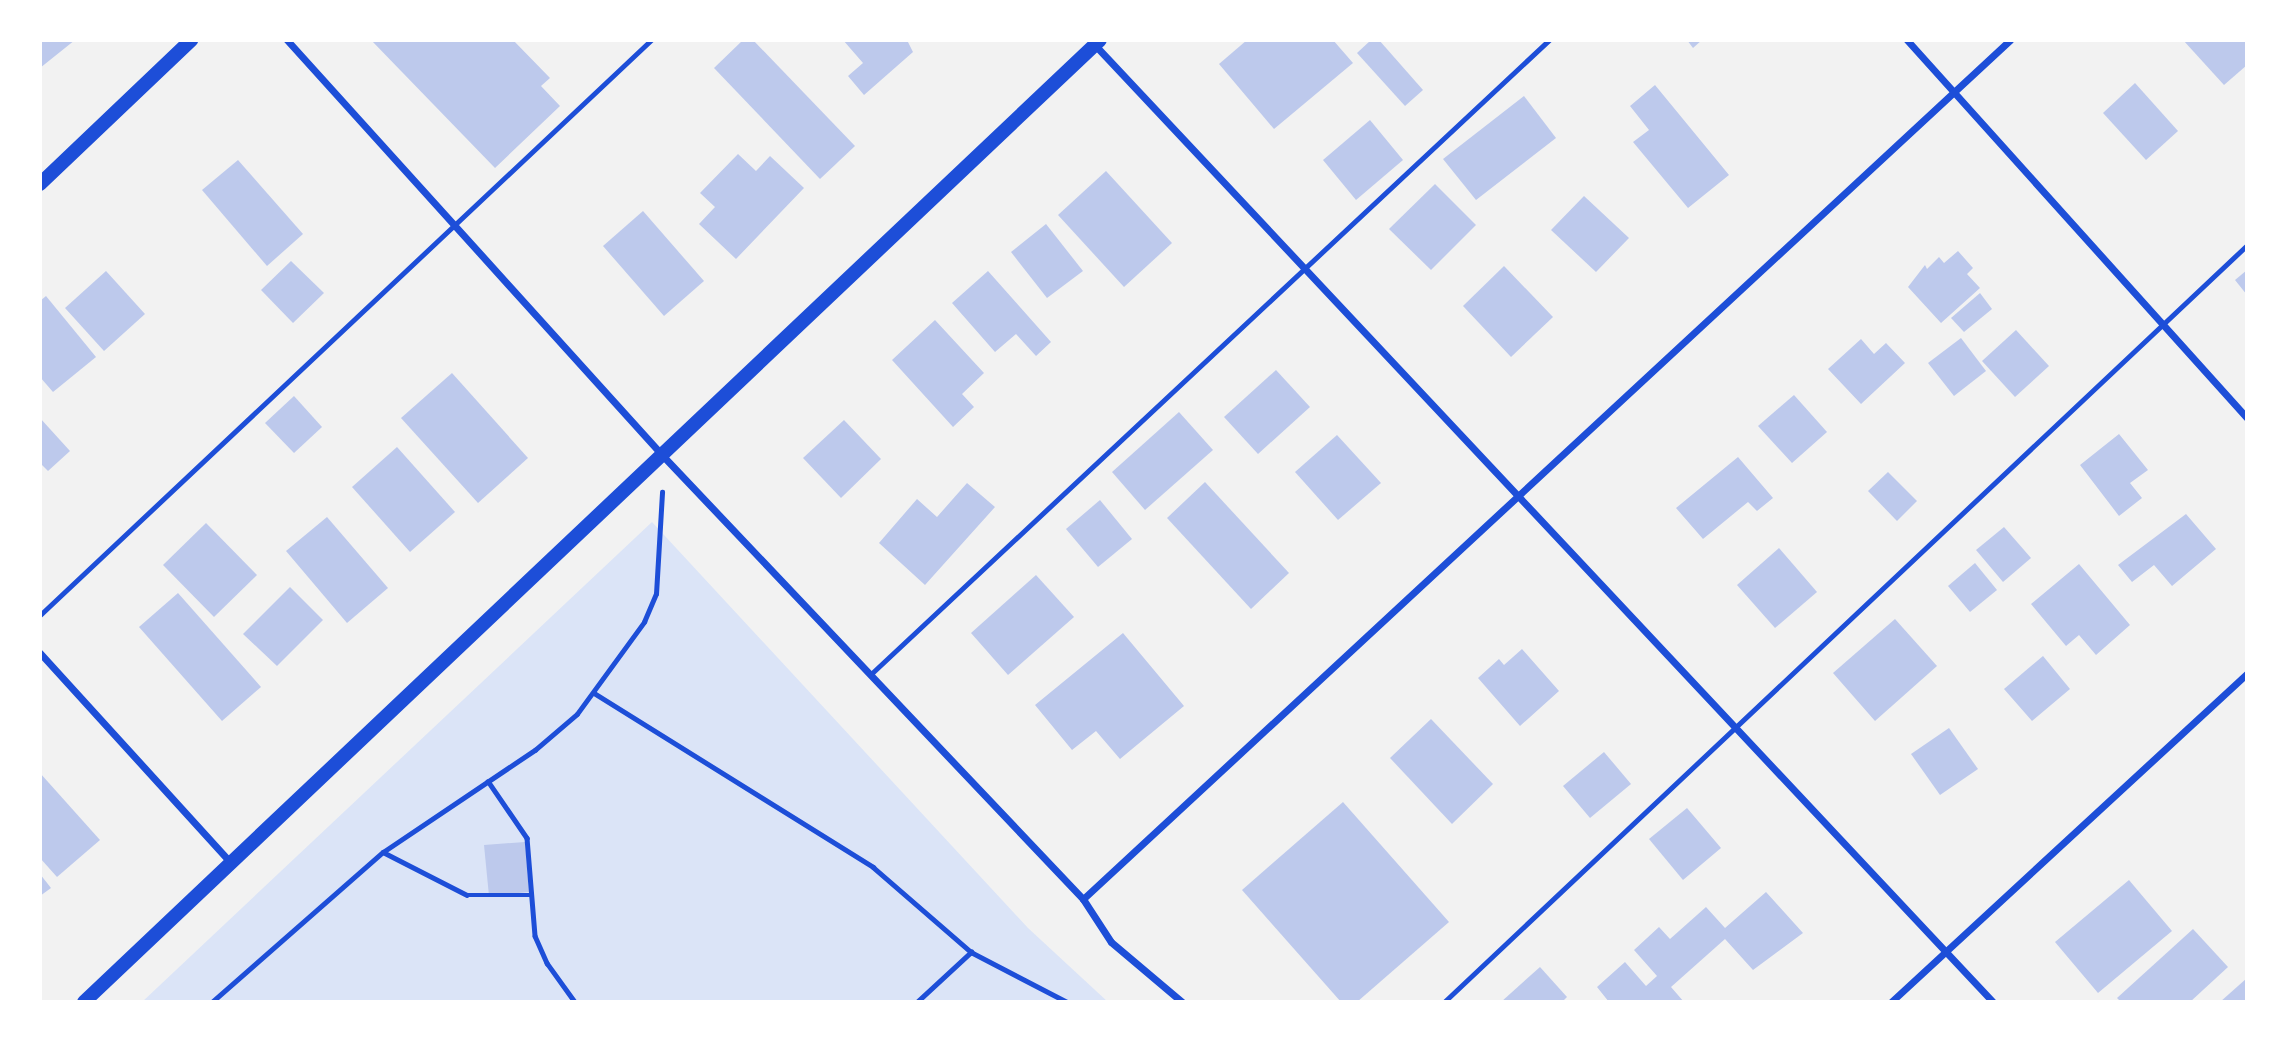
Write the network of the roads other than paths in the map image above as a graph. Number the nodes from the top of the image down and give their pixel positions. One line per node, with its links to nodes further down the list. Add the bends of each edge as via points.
1 (191, 40): 9 (main road)
2 (287, 40): 10 (street)
3 (651, 40): 10 (lane)
4 (1549, 40): 12 (lane)
5 (1907, 40): 8 (street)
6 (2010, 40): 8 (street)
7 (1095, 42): 12 (street); 15 (main road)
8 (1955, 92): 13 (street); 16 (street)
9 (40, 184)
10 (456, 223): 15 (street); 17 (lane)
11 (2247, 244): 13 (lane)
12 (1306, 268): 16 (street); 19 (lane)
13 (2160, 327): 14 (street); 21 (lane)
14 (2247, 418)
15 (663, 456): 19 (street); 22 (main road)
16 (1518, 495): 21 (street); 23 (street)
17 (40, 615)
18 (40, 653): 22 (street)
19 (872, 673): 23 (street)
20 (2247, 674): 24 (street)
21 (1738, 727): 24 (street); 27 (lane)
22 (231, 864): 25 (main road)
23 (1083, 899): 26 (street, via 1111,942)
24 (1945, 948): 28 (street); 29 (street)
25 (84, 1002)
26 (1182, 1002)
27 (1444, 1002)
28 (1891, 1002)
29 (1993, 1002)

